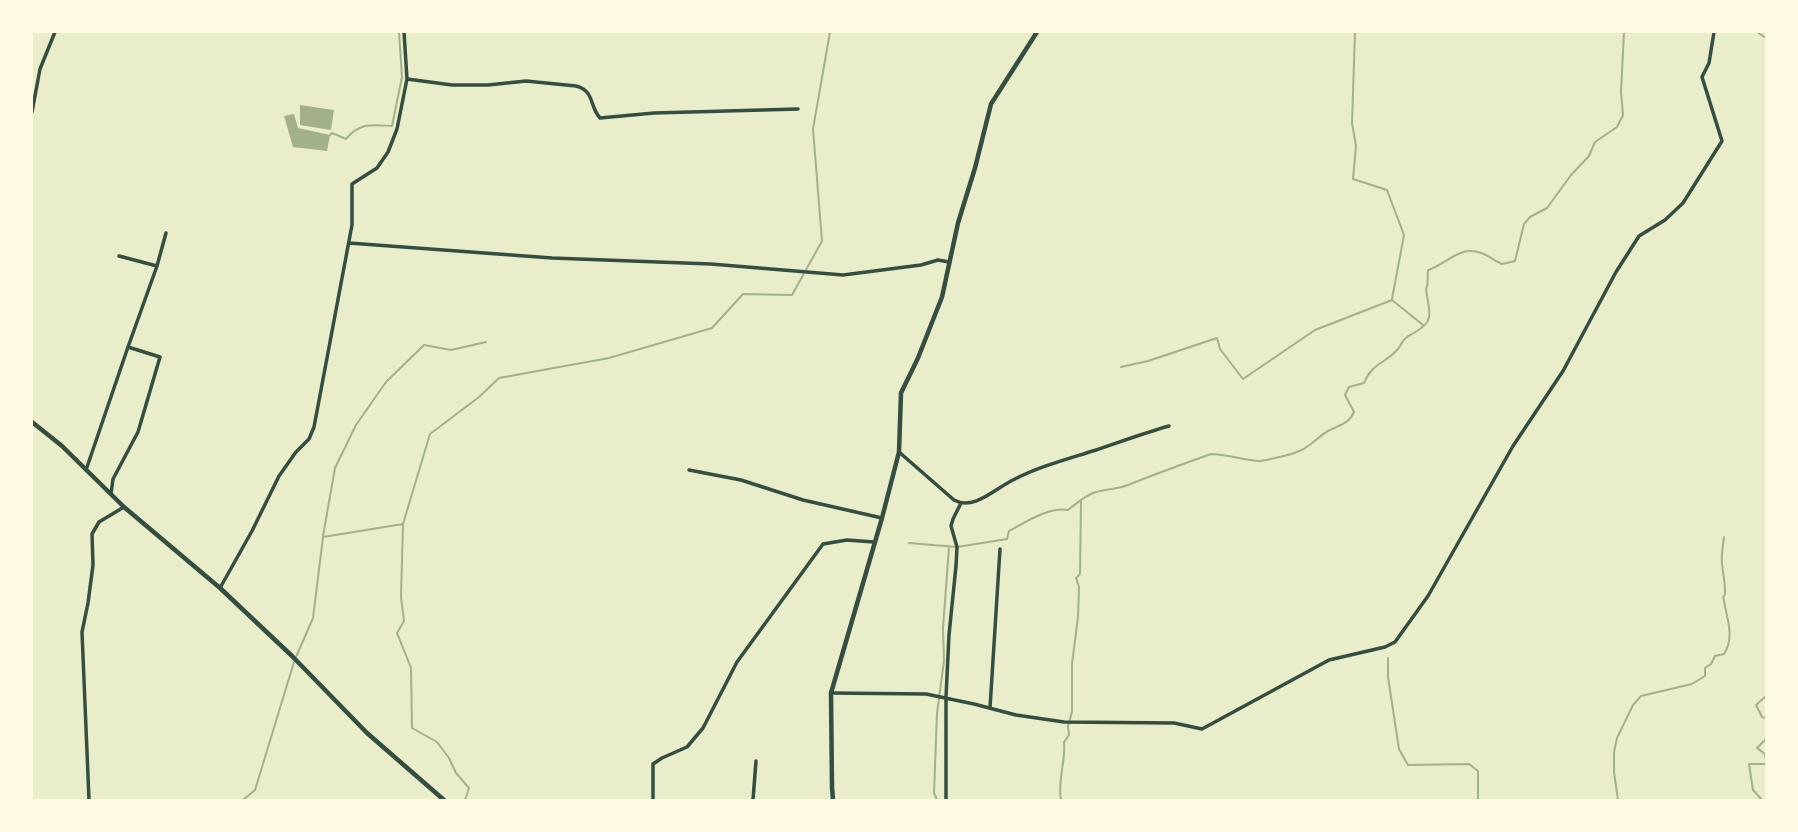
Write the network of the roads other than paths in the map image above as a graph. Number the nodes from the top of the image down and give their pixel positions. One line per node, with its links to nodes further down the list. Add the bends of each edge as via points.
1 (55, 32): 7 (street, via 40,69)
2 (404, 32): 5 (street)
3 (1037, 32): 11 (street, via 990,104)
4 (1714, 32): 28 (street, via 1702,77 1722,141 1683,203 1639,236 1428,596 1395,642 1329,660 1202,729 1174,723 1064,722)
5 (407, 79): 6 (street, via 452,85 526,81 576,86 588,92 600,118); 9 (street, via 388,152 377,168 352,184)
6 (798, 109)
7 (32, 112)
8 (166, 233): 12 (street)
9 (349, 243): 11 (street, via 843,275); 25 (street, via 314,427 278,476)
10 (119, 256): 12 (street)
11 (949, 262): 16 (street, via 939,305 901,393)
12 (157, 266): 13 (street)
13 (128, 346): 17 (street); 19 (street, via 160,357 138,432 113,479)
14 (32, 422): 17 (street)
15 (1169, 426): 20 (street, via 1050,464 985,497)
16 (899, 452): 20 (street); 22 (street)
17 (86, 470): 19 (street)
18 (689, 470): 22 (street)
19 (111, 494): 21 (street)
20 (961, 503): 27 (street, via 951,526 957,547)
21 (124, 507): 25 (street); 30 (street, via 99,522 92,534 93,559 82,632)
22 (883, 518): 23 (street)
23 (874, 542): 26 (street); 32 (street, via 824,544 737,662 703,728 687,747 653,764)
24 (1000, 549): 28 (street)
25 (220, 588): 31 (street, via 367,733)
26 (831, 692): 27 (street); 34 (street)
27 (946, 697): 28 (street); 35 (street)
28 (990, 708)
29 (756, 761): 33 (street)
30 (89, 800)
31 (443, 800)
32 (653, 800)
33 (753, 800)
34 (833, 800)
35 (946, 800)

